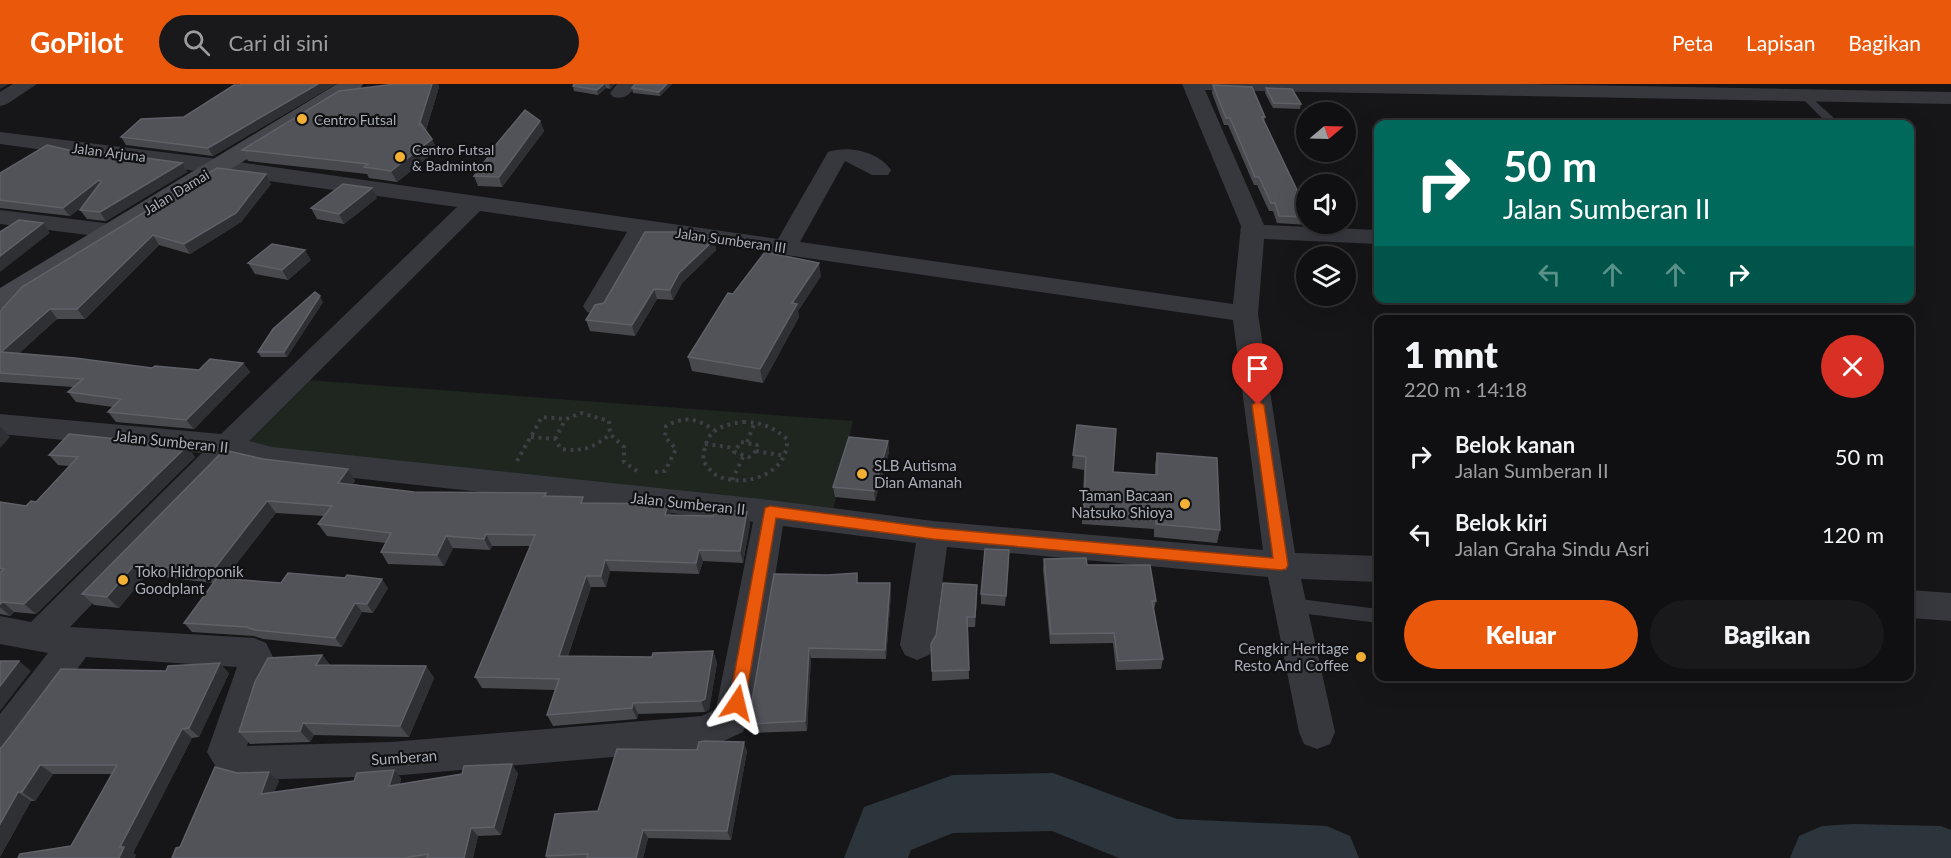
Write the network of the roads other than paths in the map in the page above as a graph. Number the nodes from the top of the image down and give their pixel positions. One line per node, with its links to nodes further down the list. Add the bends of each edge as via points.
1 (27, 84): 9 (street)
2 (352, 84): 12 (main road, Jalan Damai)
3 (1194, 84): 4 (street); 18 (street)
4 (1342, 85): 5 (street, via 1484,90)
5 (1578, 87): 6 (street)
6 (1754, 88): 7 (street)
7 (1804, 94): 8 (street); 10 (lane)
8 (1951, 98)
9 (0, 100)
10 (1830, 120)
11 (0, 138): 12 (street, Jalan Arjuna)
12 (218, 166): 14 (street, Jalan Sumberan III); 17 (main road, Jalan Damai)
13 (880, 170): 20 (street, via 848,155 836,157)
14 (475, 203): 16 (street, Jalan Sumberan III); 25 (street)
15 (0, 218): 17 (street)
16 (642, 227): 20 (street, Jalan Sumberan III); 22 (street)
17 (112, 231): 21 (main road, Jalan Damai)
18 (1254, 232): 19 (street); 23 (street)
19 (1374, 237)
20 (785, 248): 23 (street, Jalan Sumberan III)
21 (0, 300)
22 (596, 306)
23 (1245, 314): 28 (street)
24 (0, 424): 25 (street, Jalan Sumberan II)
25 (226, 445): 26 (street, Jalan Sumberan II, via 272,458); 35 (street)
26 (770, 512): 27 (street, Jalan Sumberan II); 36 (street, Sumberan, via 737,703 729,720 706,732 392,759 247,763 232,760 226,752 257,659 254,653)
27 (933, 533): 28 (street, Jalan Sumberan II); 37 (street)
28 (1281, 565): 29 (street, Jalan Sumberan II); 31 (street)
29 (1374, 569)
30 (1914, 604): 32 (street)
31 (1292, 605): 33 (lane); 38 (street)
32 (1951, 607)
33 (1374, 615)
34 (0, 630): 35 (street, Sumberan)
35 (37, 638): 36 (street, Sumberan)
36 (78, 641): 39 (street)
37 (917, 645)
38 (1317, 732)
39 (0, 743)

